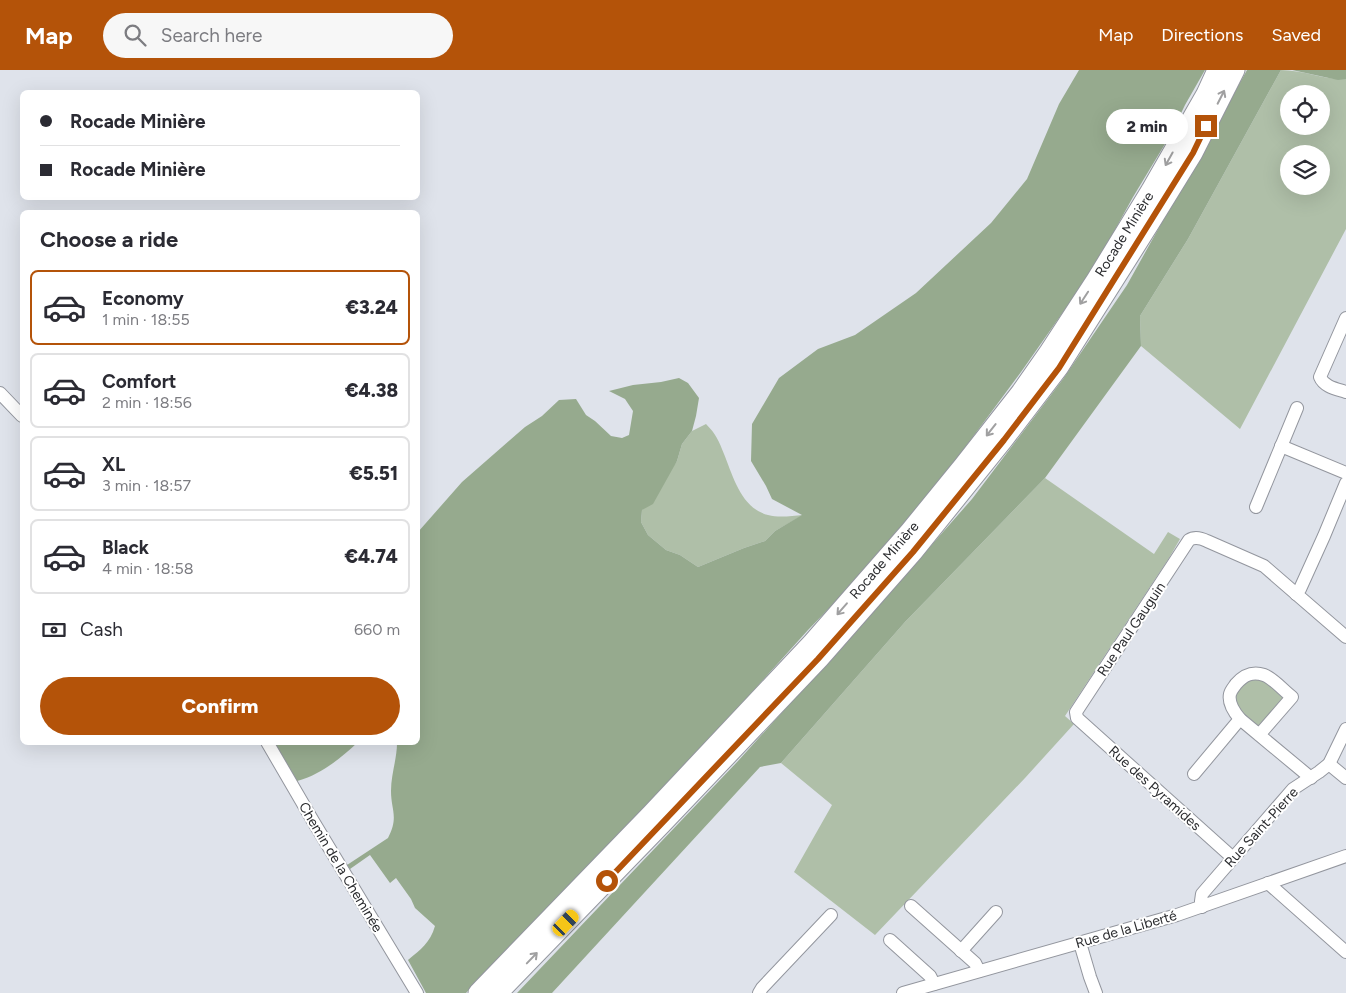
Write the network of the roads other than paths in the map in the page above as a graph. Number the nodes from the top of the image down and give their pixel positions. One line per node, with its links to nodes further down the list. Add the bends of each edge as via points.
1 (1217, 70): 37 (highway, Rocade Minière, one-way to 37, via 1151,190 1096,280 1033,376 963,466 812,643)
2 (1235, 70): 38 (highway, Rocade Minière, one-way to 2, via 818,659 913,552 1004,440 1059,368 1193,153)
3 (1346, 318): 4 (street, via 1320,377 1325,384)
4 (1346, 392)
5 (0, 393): 7 (street)
6 (1297, 408): 8 (street)
7 (20, 414)
8 (1281, 446): 9 (street); 11 (street)
9 (1346, 473)
10 (1346, 483): 12 (street)
11 (1256, 507)
12 (1296, 594): 13 (street); 14 (street, Rue Paul Gauguin, via 1264,566 1201,538 1189,540 1076,712)
13 (1346, 637)
14 (1077, 718): 24 (street, Rue des Pyramides)
15 (1240, 719): 17 (street); 17 (street, via 1230,700 1232,689 1246,675 1266,675 1292,697); 20 (street)
16 (1346, 729): 19 (street, Rue Saint-Pierre)
17 (1259, 735): 21 (street)
18 (270, 745): 36 (street, Chemin de la Cheminée)
19 (1329, 764): 21 (street, Rue Saint-Pierre); 22 (street)
20 (1194, 774)
21 (1310, 778): 24 (street, Rue Saint-Pierre, via 1293,789)
22 (1346, 778)
23 (1346, 856): 25 (street, Rue de la Liberté)
24 (1233, 858): 27 (street, Rue Saint-Pierre, via 1202,894)
25 (1268, 884): 27 (street, Rue de la Liberté); 33 (street)
26 (911, 906): 32 (street)
27 (1202, 907): 31 (street, Rue de la Liberté)
28 (996, 912): 32 (street)
29 (831, 915): 39 (street)
30 (890, 940): 35 (street, via 930,976)
31 (1080, 942): 34 (street, Rue de la Liberté); 41 (street)
32 (961, 951): 34 (street, via 976,963)
33 (1346, 952)
34 (979, 971): 35 (street, Rue de la Liberté)
35 (934, 984): 40 (street, Rue de la Liberté)
36 (415, 992)
37 (478, 993)
38 (498, 993)
39 (759, 993)
40 (903, 993)
41 (1096, 993)

